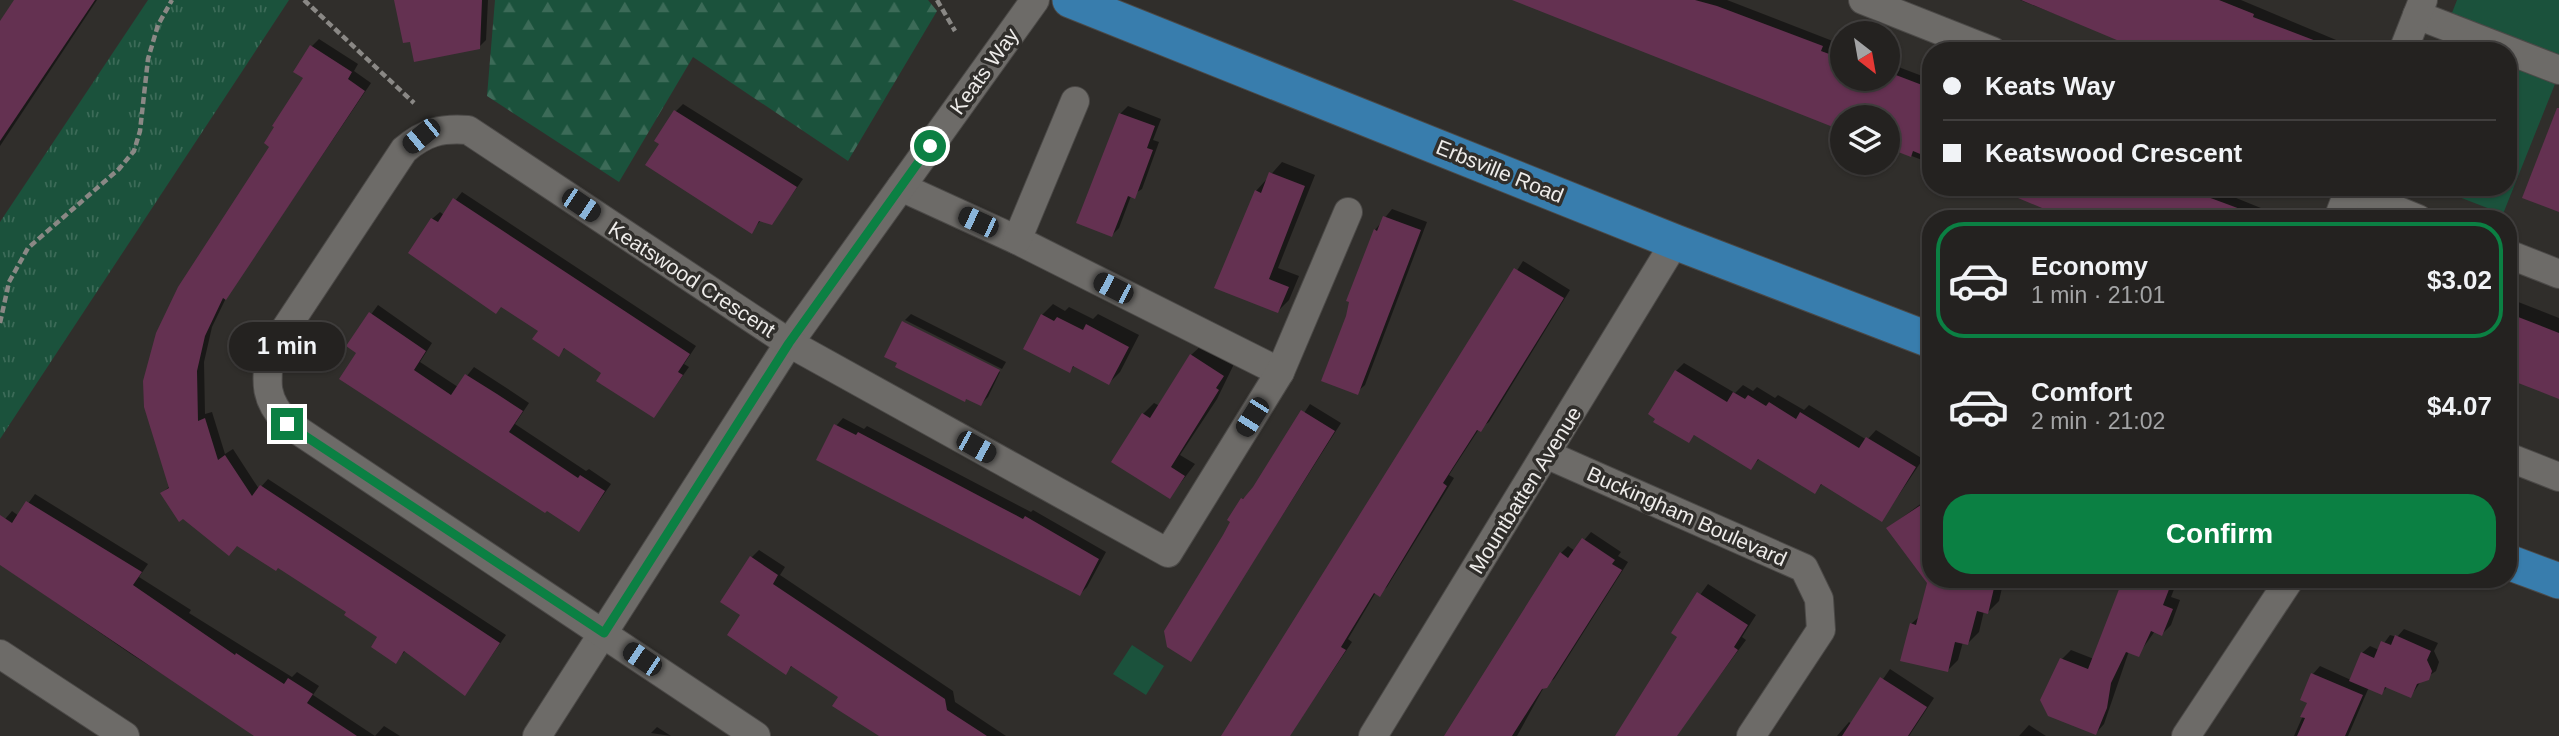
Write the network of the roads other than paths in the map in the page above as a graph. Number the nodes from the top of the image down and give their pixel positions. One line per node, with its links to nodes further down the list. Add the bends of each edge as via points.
1 (1035, 0): 11 (street, Keats Way)
2 (1070, 0): 16 (main road, Erbsville Road)
3 (1863, 0): 5 (street)
4 (2420, 8): 6 (street); 7 (street)
5 (1969, 42)
6 (2407, 42)
7 (2496, 42)
8 (2517, 51): 9 (street)
9 (2559, 70)
10 (1075, 100): 15 (street)
11 (901, 187): 15 (street); 20 (street, Keats Way)
12 (2365, 196): 13 (street)
13 (2397, 210)
14 (1348, 212): 21 (street)
15 (1017, 240): 21 (street)
16 (1675, 242): 19 (main road, Erbsville Road); 22 (street, Mountbatten Avenue)
17 (2517, 258): 18 (street)
18 (2559, 274)
19 (1922, 337)
20 (789, 343): 21 (street, Keatswood Crescent, via 1168,553); 28 (street, Keats Way); 28 (street, Keatswood Crescent, via 468,130 444,129 421,136 404,150 270,352 266,381 272,408 287,424)
21 (1280, 372)
22 (1548, 454): 33 (street, Mountbatten Avenue); 34 (street, Buckingham Boulevard, via 1804,568 1819,599 1821,630)
23 (2517, 461): 24 (street)
24 (2559, 477)
25 (2517, 566): 26 (main road)
26 (2559, 582)
27 (2284, 588): 35 (street)
28 (604, 633): 31 (street, Keats Way); 32 (street, Keatswood Crescent)
29 (0, 654): 30 (street)
30 (125, 736)
31 (537, 736)
32 (756, 736)
33 (1373, 736)
34 (1751, 736)
35 (2186, 736)

